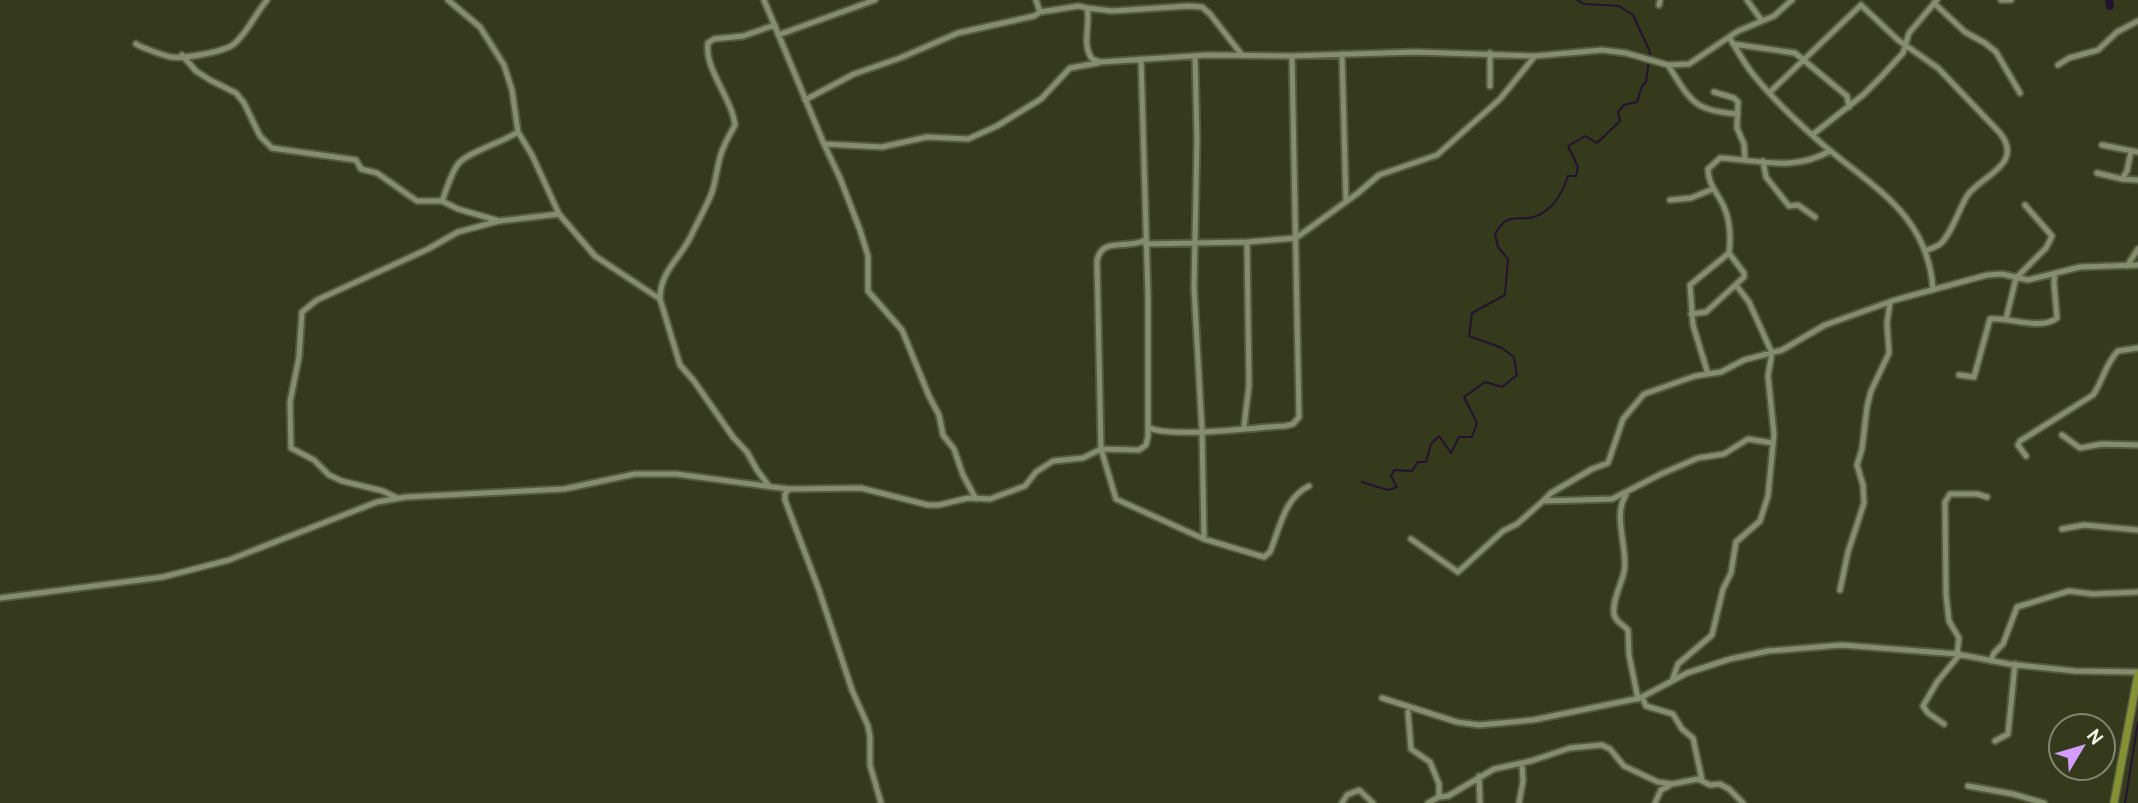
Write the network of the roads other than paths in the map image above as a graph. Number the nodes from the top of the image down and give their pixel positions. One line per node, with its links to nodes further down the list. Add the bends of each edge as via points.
1 (267, 0): 23 (street, via 227,49)
2 (448, 0): 40 (street, via 480,27 506,68)
3 (764, 0): 15 (street)
4 (875, 0): 16 (street)
5 (1036, 0): 12 (street)
6 (1747, 0): 13 (street)
7 (1792, 0): 13 (street)
8 (2001, 0): 9 (street)
9 (2011, 0)
10 (1936, 1): 18 (street); 36 (street, via 1965,32 1996,52)
11 (1087, 8): 12 (street); 24 (street, via 1202,7); 30 (street, via 1088,52)
12 (1040, 12): 37 (street, via 940,40 854,74)
13 (1762, 21): 17 (street)
14 (2138, 21): 32 (street, via 2098,50)
15 (775, 25): 16 (street); 73 (street, via 708,43 707,53 735,125 703,214)
16 (778, 35): 37 (street)
17 (1729, 37): 20 (street); 31 (street, via 1689,64)
18 (1903, 41): 29 (street, via 1861,5); 38 (street, via 1903,53); 64 (street, via 1950,80 2000,133 2008,150 1999,169 1969,194 1942,243)
19 (136, 44): 23 (street, via 170,57)
20 (1733, 44): 29 (street, via 1795,53); 35 (street)
21 (1490, 53): 22 (street); 26 (street); 33 (street)
22 (1342, 54): 25 (street); 54 (street)
23 (182, 55): 53 (street, via 197,71 236,93 272,148 356,160 361,169 377,173 417,201)
24 (1242, 55): 25 (street); 27 (street)
25 (1292, 56): 59 (street)
26 (1535, 56): 31 (street, via 1602,50); 54 (street, via 1500,99 1437,155 1379,175)
27 (1195, 57): 28 (street); 61 (street)
28 (1141, 59): 30 (street); 60 (street)
29 (1803, 59): 35 (street); 38 (street, via 1847,96)
30 (1101, 62): 42 (street, via 1070,68 1041,99 968,139 927,137 882,147)
31 (1668, 65): 39 (street, via 1703,109)
32 (2058, 65)
33 (1490, 86)
34 (1714, 92): 39 (street, via 1736,99)
35 (1769, 93): 41 (street)
36 (2020, 93)
37 (805, 100): 42 (street)
38 (1849, 107): 41 (street)
39 (1738, 114): 46 (street)
40 (518, 132): 53 (street, via 460,161); 56 (street)
41 (1812, 135): 44 (street)
42 (824, 144): 99 (street, via 866,248 868,291 902,330 940,415 943,435)
43 (2102, 145): 45 (street)
44 (1830, 151): 47 (street, via 1804,162); 64 (street, via 1898,207 1920,235)
45 (2135, 152): 49 (street)
46 (1745, 159): 47 (street); 51 (street, via 1720,158 1713,164 1707,174)
47 (1763, 161): 57 (street, via 1766,177 1789,206 1798,205)
48 (2097, 173): 49 (street)
49 (2122, 179): 50 (street)
50 (2138, 180)
51 (1713, 190): 52 (street); 65 (street, via 1727,215)
52 (1670, 200)
53 (442, 201): 58 (street)
54 (1346, 202): 59 (street)
55 (2025, 205): 70 (street, via 2052,236)
56 (559, 214): 58 (street); 75 (street, via 595,256)
57 (1815, 217)
58 (499, 221): 98 (street, via 458,232 317,300 302,312 290,402 291,448 314,460 329,475)
59 (1296, 238): 62 (street); 85 (street, via 1299,417 1289,426)
60 (1145, 242): 61 (street); 84 (street); 90 (street, via 1108,246 1098,255)
61 (1195, 242): 62 (street); 86 (street)
62 (1247, 242): 85 (street, via 1249,385)
63 (2138, 249): 67 (street)
64 (1925, 251): 69 (street)
65 (1729, 253): 71 (street, via 1745,275); 78 (street, via 1690,285)
66 (2138, 265): 67 (street)
67 (2127, 266): 68 (street, via 2080,267)
68 (2055, 273): 70 (street); 79 (street, via 2056,320)
69 (1932, 278): 72 (street); 74 (street)
70 (2016, 278): 72 (street, via 1994,274); 79 (street)
71 (1736, 285): 78 (street, via 1706,312); 81 (street)
72 (1940, 287): 74 (street)
73 (660, 289): 75 (street); 76 (street)
74 (1933, 290): 77 (street)
75 (651, 293): 76 (street)
76 (660, 299): 92 (street, via 680,365)
77 (1890, 303): 81 (street, via 1825,325); 105 (street, via 1889,353 1871,391 1857,465 1864,503)
78 (1692, 314): 82 (street)
79 (2006, 319): 83 (street, via 1988,321 1974,377)
80 (2138, 348): 91 (street, via 2118,351 2093,395 2020,441)
81 (1772, 353): 82 (street); 88 (street, via 1768,376)
82 (1708, 374): 100 (street, via 1644,394 1623,419 1608,463)
83 (1959, 375)
84 (1148, 427): 86 (street); 90 (street, via 1148,442 1139,450)
85 (1244, 428): 86 (street)
86 (1202, 431): 103 (street)
87 (2062, 435): 89 (street, via 2080,448)
88 (1773, 443): 95 (street, via 1748,439 1724,454 1698,458); 112 (street, via 1768,496 1759,524 1736,542 1712,635 1678,664)
89 (2138, 445)
90 (1101, 449): 99 (street, via 1083,458 1050,463 1019,489); 103 (street, via 1120,503)
91 (2026, 456)
92 (772, 486): 94 (street); 96 (street); 98 (street, via 676,474 635,474 564,489)
93 (1309, 486): 103 (street, via 1297,491 1289,502 1266,557)
94 (789, 489): 96 (street); 99 (street, via 861,488 928,505)
95 (1628, 492): 100 (street, via 1601,501); 114 (street, via 1622,503 1621,524 1625,569 1616,591 1614,614 1629,630 1629,655)
96 (784, 497): 125 (street, via 868,726 870,765)
97 (1987, 497): 108 (street, via 1950,494 1945,502 1946,596)
98 (398, 499): 107 (street, via 377,502 229,560 163,577)
99 (976, 499)
100 (1543, 501): 104 (street, via 1458,572)
101 (2062, 529): 102 (street, via 2084,525)
102 (2138, 530)
103 (1204, 539)
104 (1411, 539)
105 (1840, 590)
106 (2138, 592): 109 (street, via 2069,592 2017,607 2003,644)
107 (0, 598)
108 (1959, 654): 109 (street); 112 (street, via 1842,645 1769,651 1730,659); 116 (street, via 1923,706)
109 (1991, 660): 110 (street)
110 (2015, 664): 111 (street); 117 (street, via 2008,734)
111 (2138, 673): 124 (main road)
112 (1672, 681): 114 (street)
113 (1382, 698): 114 (street, via 1479,725 1533,720)
114 (1640, 698): 120 (street, via 1646,706 1673,714 1691,736)
115 (1408, 712): 123 (street, via 1411,749 1430,762)
116 (1944, 724)
117 (1995, 741)
118 (1522, 763): 119 (street); 121 (street, via 1570,748 1602,745 1624,766); 130 (street)
119 (1479, 776): 123 (street); 129 (street)
120 (1702, 781): 121 (street); 132 (street, via 1723,785)
121 (1672, 785): 131 (street, via 1661,790)
122 (1968, 786): 133 (street)
123 (1439, 797): 128 (street)
124 (2113, 802)
125 (881, 803)
126 (1342, 803): 127 (street, via 1359,790)
127 (1373, 803)
128 (1428, 803)
129 (1480, 803)
130 (1519, 803)
131 (1655, 803)
132 (1743, 803)
133 (2045, 803)

